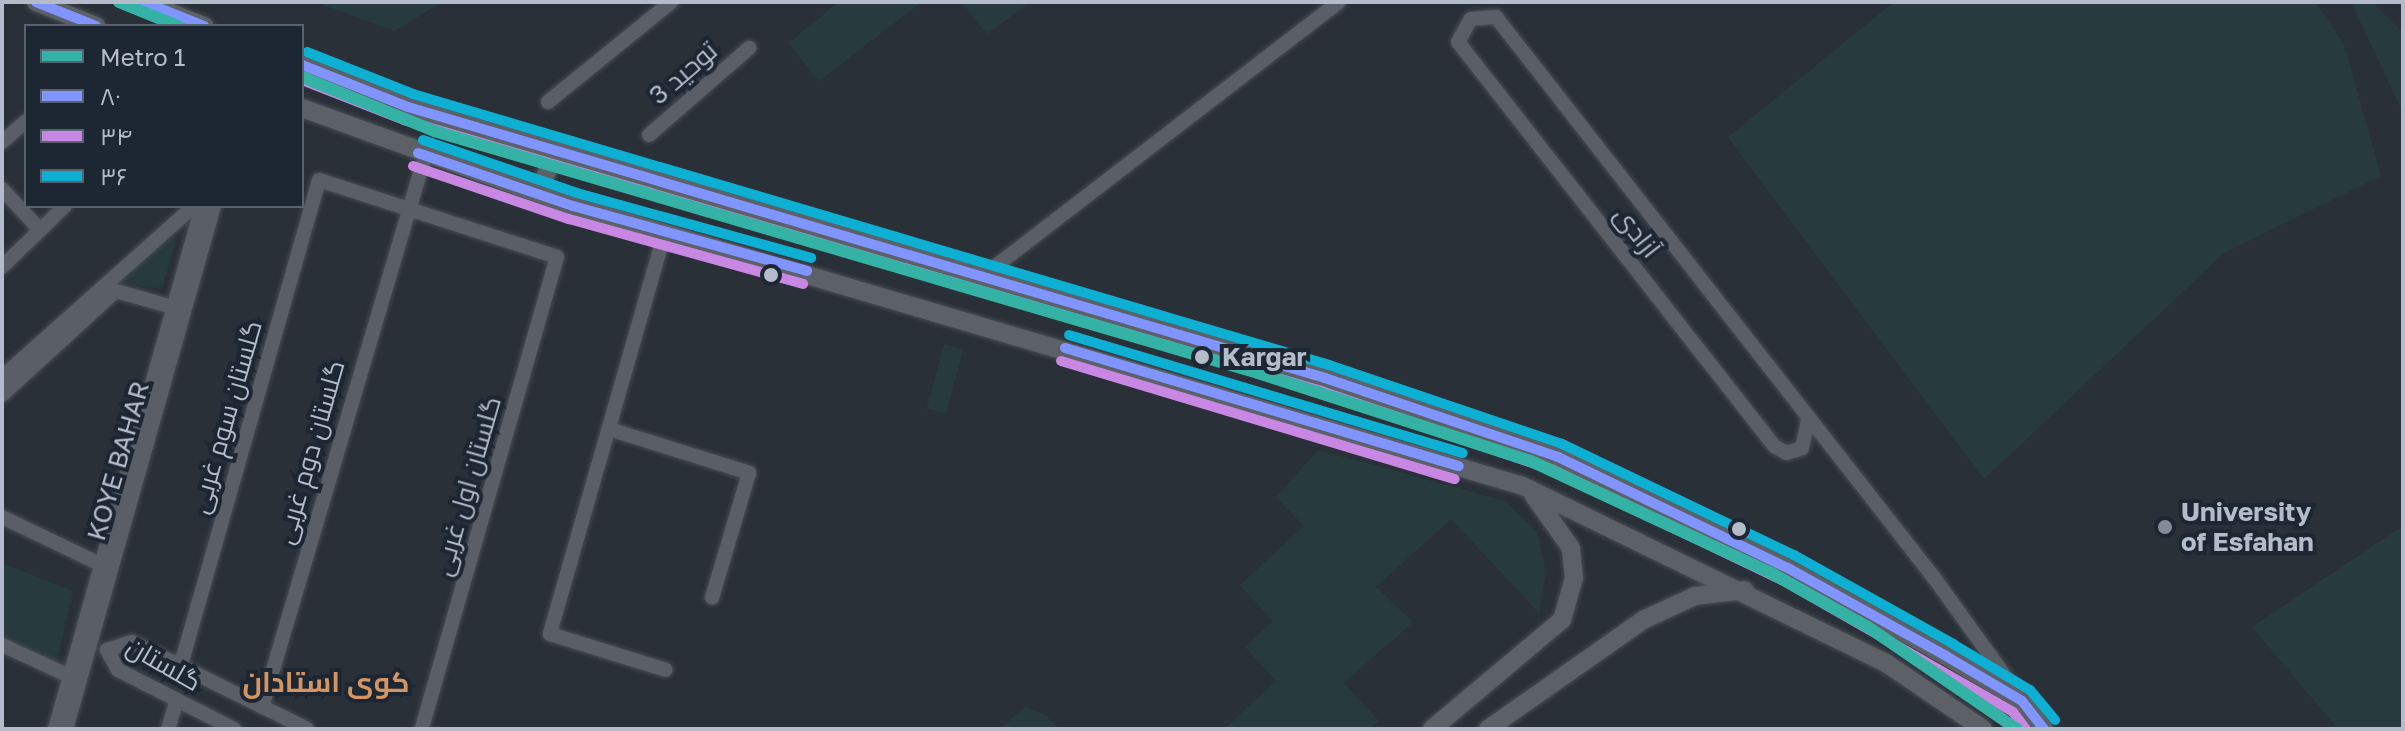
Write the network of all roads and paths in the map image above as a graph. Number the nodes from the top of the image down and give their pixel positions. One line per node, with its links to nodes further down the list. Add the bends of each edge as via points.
1 (36, 2): 7 (main road)
2 (144, 2): 8 (main road)
3 (671, 2): 11 (street)
4 (1339, 2): 28 (street)
5 (1484, 2): 6 (street, آزادی)
6 (1496, 17): 33 (street, آزادی); 33 (street, آزادی, via 1471,19 1458,42 1775,447 1787,453 1802,448)
7 (91, 24)
8 (199, 24)
9 (749, 48): 14 (street, توحید 3)
10 (304, 66): 16 (main road)
11 (548, 102)
12 (304, 109): 17 (main road)
13 (24, 123): 15 (street)
14 (649, 135)
15 (2, 142)
16 (555, 151): 19 (main road); 28 (main road)
17 (425, 156): 19 (main road); 24 (street)
18 (2, 189): 25 (street)
19 (539, 193): 26 (main road)
20 (63, 208): 25 (street)
21 (192, 208): 29 (street)
22 (202, 208): 30 (street, KOYE BAHAR)
23 (213, 208): 30 (street, KOYE BAHAR)
24 (404, 210): 41 (street, گلستان سوم غربی, via 319,180); 46 (street, گلستان دوم غربی); 52 (street, گلستان اول غربی, via 557,257)
25 (40, 230): 27 (street)
26 (665, 232): 34 (street); 35 (main road)
27 (2, 267)
28 (979, 279): 45 (main road, via 1325,378 1558,457 1788,568)
29 (106, 292): 30 (street); 31 (street); 32 (street)
30 (179, 310): 37 (street, KOYE BAHAR)
31 (2, 377)
32 (2, 395)
33 (1808, 420): 45 (street, آزادی)
34 (609, 429): 39 (street, via 749,473); 42 (street, via 550,634)
35 (1523, 486): 38 (main road); 53 (main road, via 1554,516 1571,548 1570,600 1539,645)
36 (2, 517): 37 (street)
37 (108, 568): 43 (street, KOYE BAHAR)
38 (1745, 590): 54 (main road, via 1695,596 1643,620); 55 (main road, via 1915,679)
39 (712, 598)
40 (2, 645): 43 (street)
41 (180, 668): 44 (street, گلستان, via 132,642 107,650 110,665); 46 (street, گلستان)
42 (666, 670)
43 (76, 679): 47 (street, KOYE BAHAR); 48 (street, KOYE BAHAR)
44 (177, 700): 49 (street); 50 (street, گلستان)
45 (2022, 701): 56 (main road)
46 (262, 707): 51 (street, گلستان)
47 (55, 729)
48 (66, 729)
49 (168, 729)
50 (234, 729)
51 (307, 729)
52 (422, 729)
53 (1432, 729)
54 (1488, 729)
55 (1983, 729)
56 (2044, 729)

